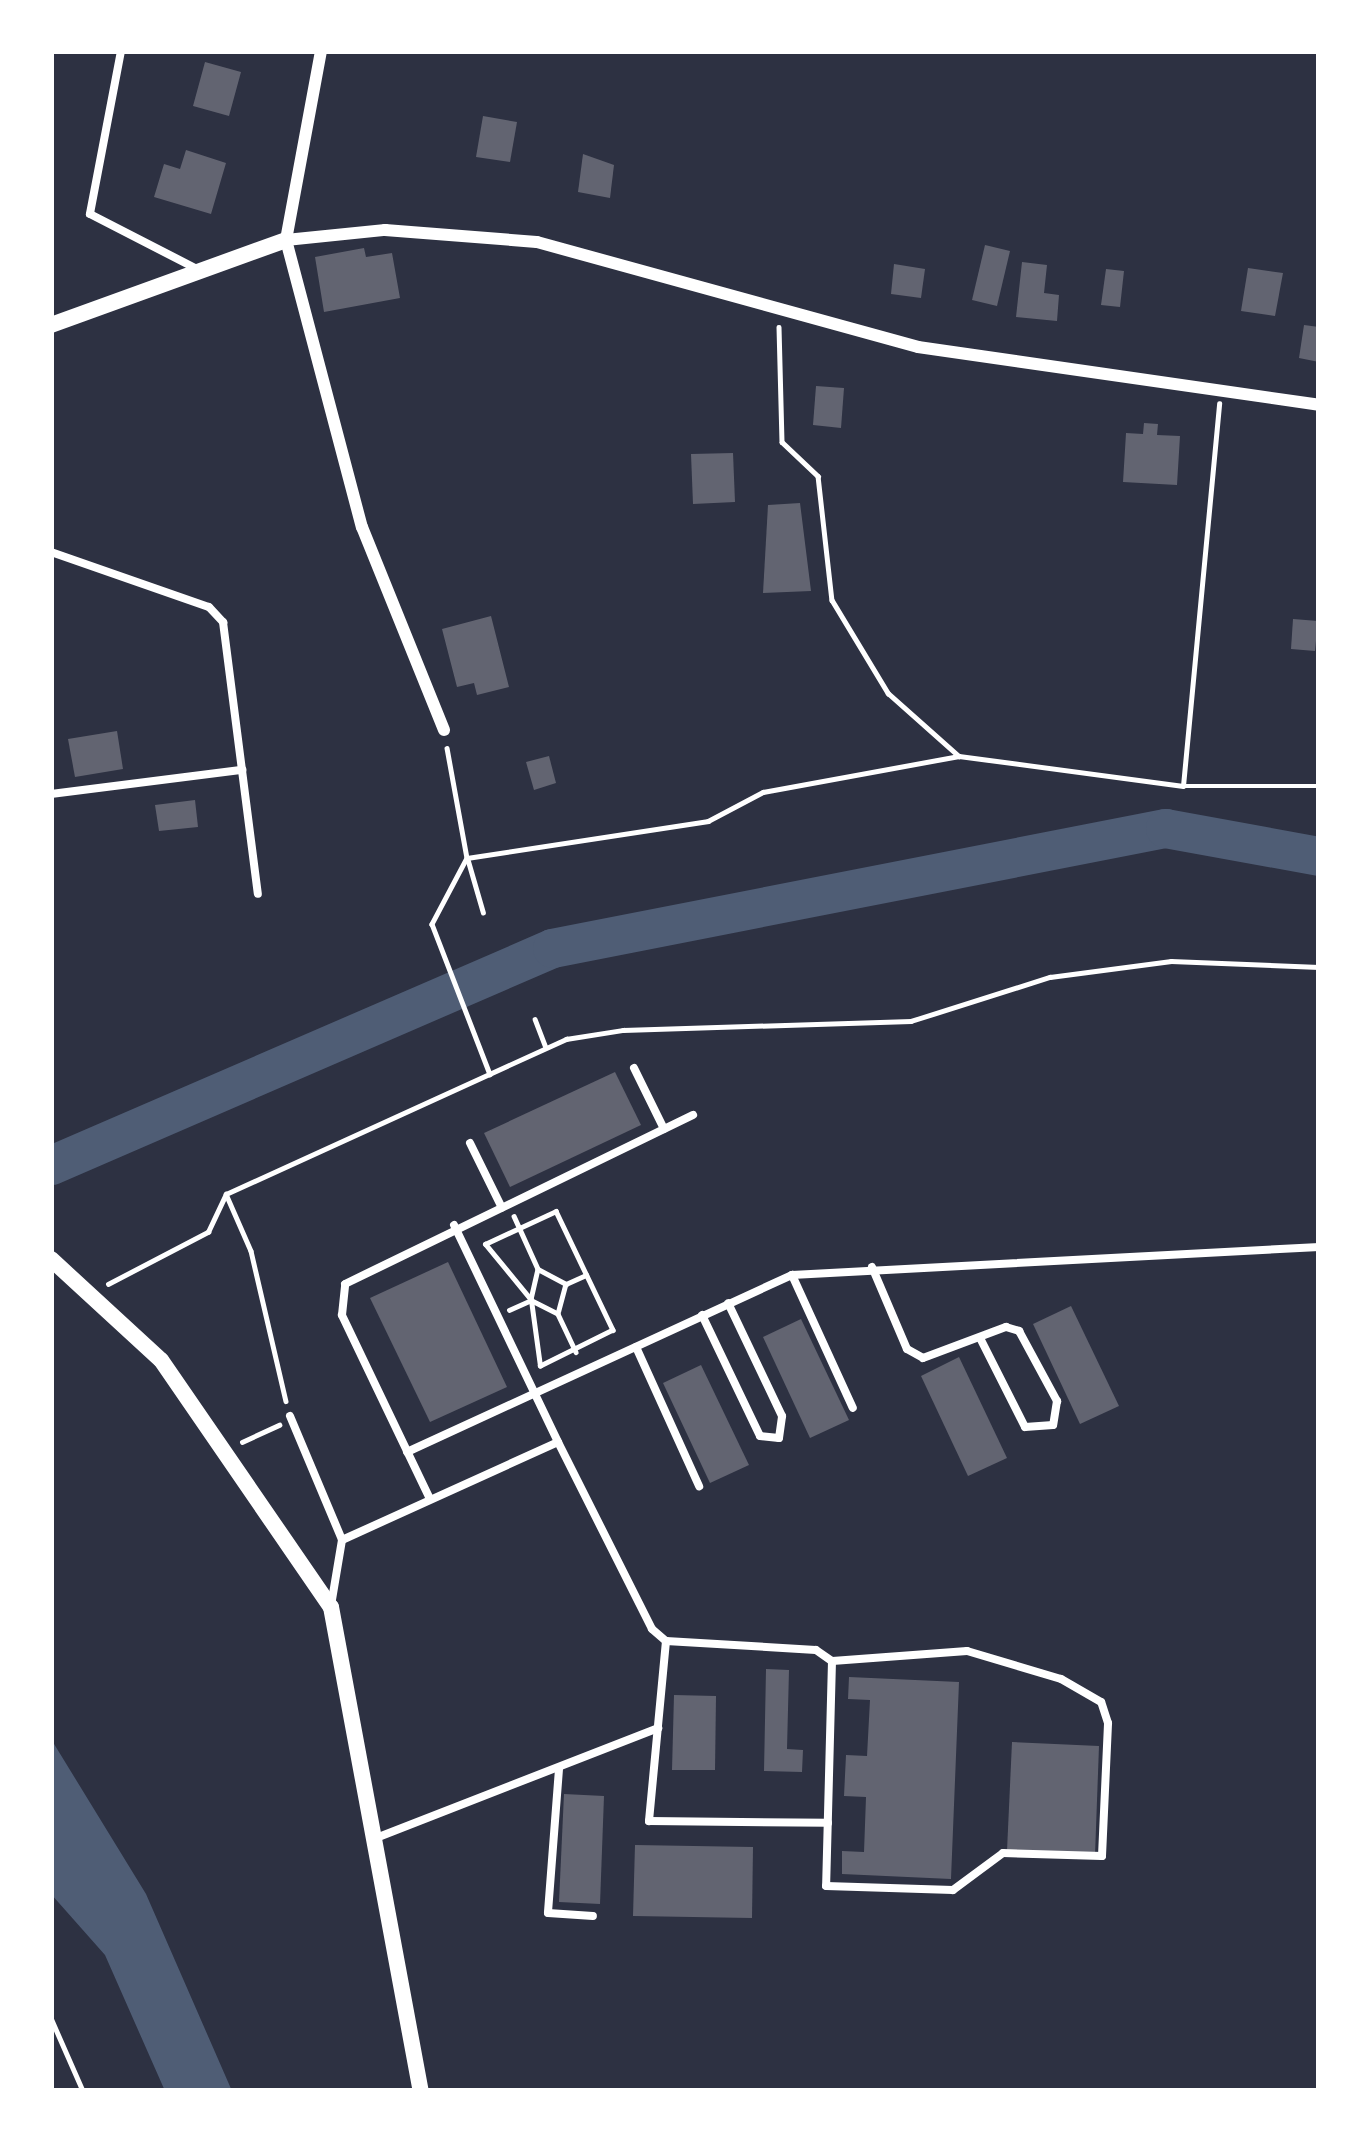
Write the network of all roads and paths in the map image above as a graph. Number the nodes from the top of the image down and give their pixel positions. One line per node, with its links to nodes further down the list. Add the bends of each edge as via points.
1 (121, 51): 4 (lane, via 90,214)
2 (321, 51): 3 (street)
3 (286, 240): 4 (street); 5 (street, via 386,230 537,242); 10 (street, via 362,527)
4 (200, 271): 6 (street)
5 (778, 308): 7 (street, via 918,347); 11 (path, via 782,442 818,476 832,600 887,693)
6 (51, 325)
7 (1220, 391): 8 (street); 13 (path)
8 (1319, 405)
9 (51, 552): 12 (lane, via 209,607 223,622)
10 (444, 730): 16 (path)
11 (959, 756): 13 (path); 16 (path, via 763,791 708,820)
12 (242, 770): 15 (lane); 17 (lane)
13 (1183, 786): 14 (path)
14 (1319, 786)
15 (51, 794)
16 (467, 858): 18 (path); 23 (path, via 432,924)
17 (258, 894)
18 (483, 914)
19 (1319, 967): 21 (path, via 1171,961 1050,977 910,1021 623,1030)
20 (536, 1019): 21 (path)
21 (546, 1047): 23 (path)
22 (634, 1068): 25 (lane)
23 (490, 1074): 27 (path)
24 (692, 1115): 25 (lane)
25 (664, 1129): 28 (lane)
26 (470, 1143): 28 (lane)
27 (226, 1194): 38 (path, via 208,1232 113,1278); 50 (path, via 250,1251)
28 (506, 1206): 29 (lane); 30 (path)
29 (456, 1228): 42 (lane); 53 (lane, via 345,1284 339,1298)
30 (519, 1228): 34 (path); 35 (path, via 556,1211); 39 (path, via 485,1244)
31 (1319, 1246): 33 (lane)
32 (51, 1259): 38 (street)
33 (872, 1267): 36 (lane); 44 (lane, via 913,1354 930,1359)
34 (538, 1269): 37 (path); 39 (path)
35 (586, 1275): 37 (path); 46 (path, via 613,1330)
36 (792, 1275): 40 (lane); 49 (lane)
37 (566, 1284): 41 (path)
38 (95, 1296): 51 (street, via 161,1360)
39 (531, 1300): 41 (path); 42 (path); 46 (path, via 540,1366)
40 (728, 1303): 43 (lane); 43 (lane, via 782,1416 785,1429 773,1441 760,1436)
41 (558, 1314): 46 (path)
42 (498, 1316): 48 (lane)
43 (702, 1316): 45 (lane)
44 (980, 1338): 44 (lane, via 1006,1327 1024,1336 1057,1401 1053,1425 1024,1427)
45 (636, 1347): 47 (lane); 54 (lane)
46 (575, 1349): 47 (path)
47 (585, 1371): 48 (lane)
48 (536, 1395): 52 (lane); 53 (lane)
49 (854, 1408)
50 (290, 1415): 51 (path, via 253,1442); 56 (lane)
51 (218, 1442): 57 (street)
52 (558, 1442): 55 (lane); 58 (lane, via 652,1629)
53 (407, 1452): 55 (lane)
54 (699, 1486)
55 (430, 1499): 56 (lane)
56 (342, 1540): 57 (lane)
57 (332, 1607): 63 (street)
58 (666, 1641): 59 (lane, via 816,1650); 60 (lane)
59 (832, 1661): 62 (lane); 62 (lane, via 967,1651 1079,1686 1101,1702 1108,1723 1102,1856 1003,1853 953,1890 826,1886)
60 (658, 1728): 61 (lane); 62 (lane, via 649,1821)
61 (560, 1769): 63 (lane); 64 (lane, via 548,1913)
62 (828, 1823)
63 (374, 1838): 67 (street)
64 (593, 1916)
65 (51, 2018): 66 (path)
66 (83, 2091)
67 (421, 2091)

